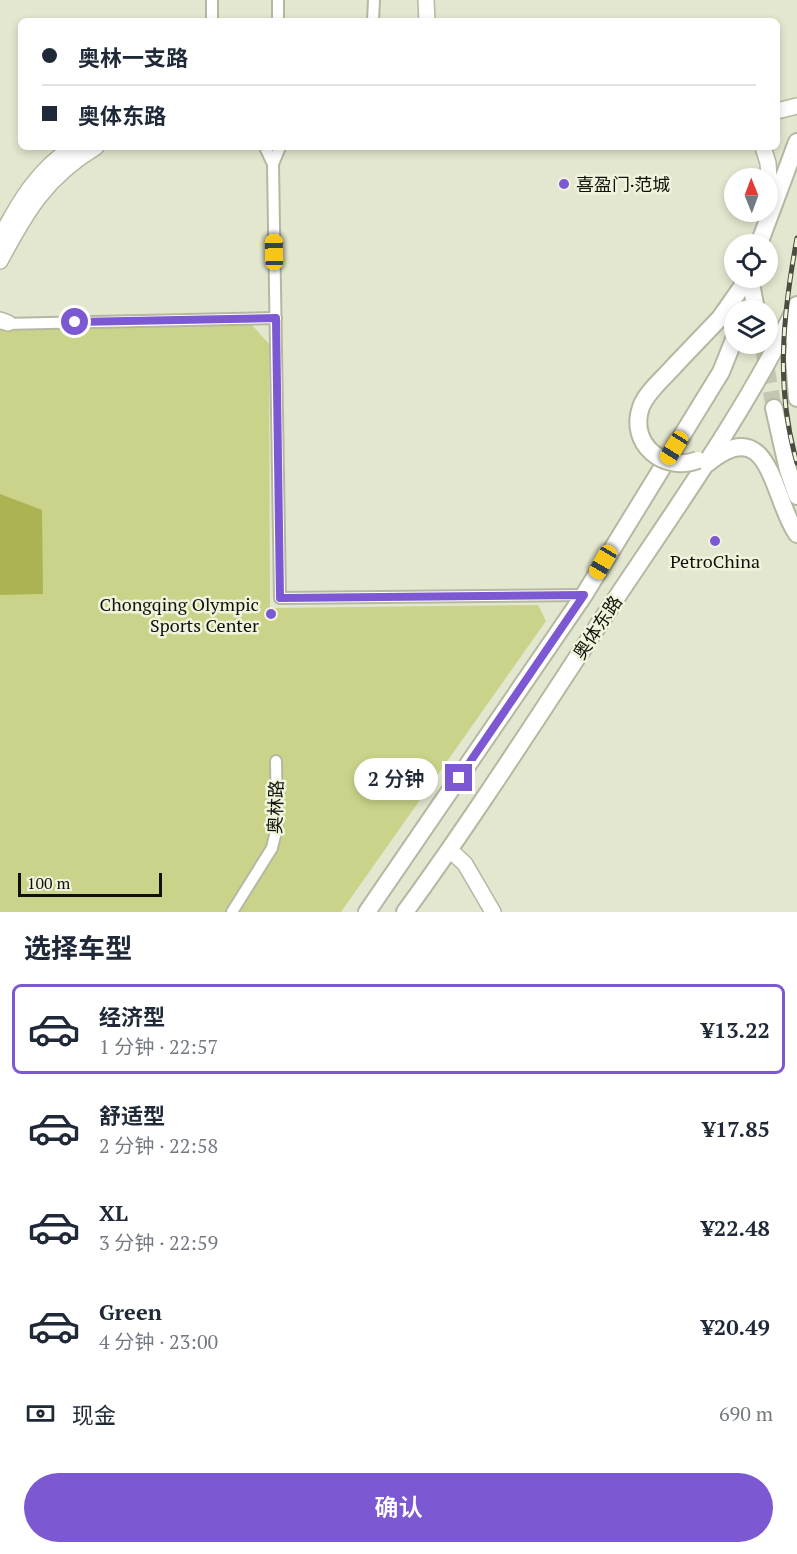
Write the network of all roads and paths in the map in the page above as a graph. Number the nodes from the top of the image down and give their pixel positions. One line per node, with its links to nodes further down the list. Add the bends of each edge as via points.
1 (212, 0): 5 (street)
2 (278, 0): 6 (street)
3 (374, 0): 7 (street)
4 (426, 0): 8 (main road)
5 (212, 18)
6 (278, 18)
7 (373, 18)
8 (427, 18)
9 (797, 106): 10 (main road)
10 (780, 110)
11 (797, 142): 19 (main road)
12 (69, 150): 20 (main road, via 30,185)
13 (91, 150): 21 (main road, via 72,161 40,194)
14 (266, 150): 17 (street)
15 (279, 150): 17 (street)
16 (764, 150): 18 (main road)
17 (273, 164): 24 (street)
18 (768, 168)
19 (778, 190)
20 (0, 238)
21 (0, 261)
22 (742, 288): 30 (main road, bridge, via 642,405 639,431 648,449 676,464)
23 (797, 305): 30 (main road, via 768,364 715,447)
24 (276, 318): 26 (street); 33 (street, via 280,598)
25 (797, 321): 28 (main road)
26 (3, 322)
27 (728, 354): 33 (main road, 奥体东路, via 721,372)
28 (797, 398)
29 (774, 408): 31 (main road)
30 (699, 465): 32 (main road, via 728,450 746,448 761,455); 35 (main road, 奥体东路)
31 (797, 496)
32 (797, 534)
33 (584, 595): 37 (main road, 奥体东路)
34 (276, 761): 36 (street, 奥林路, via 277,827 273,848)
35 (450, 850): 38 (main road, 奥体东路); 39 (main road, via 465,864)
36 (232, 912)
37 (366, 912)
38 (405, 912)
39 (493, 912)

